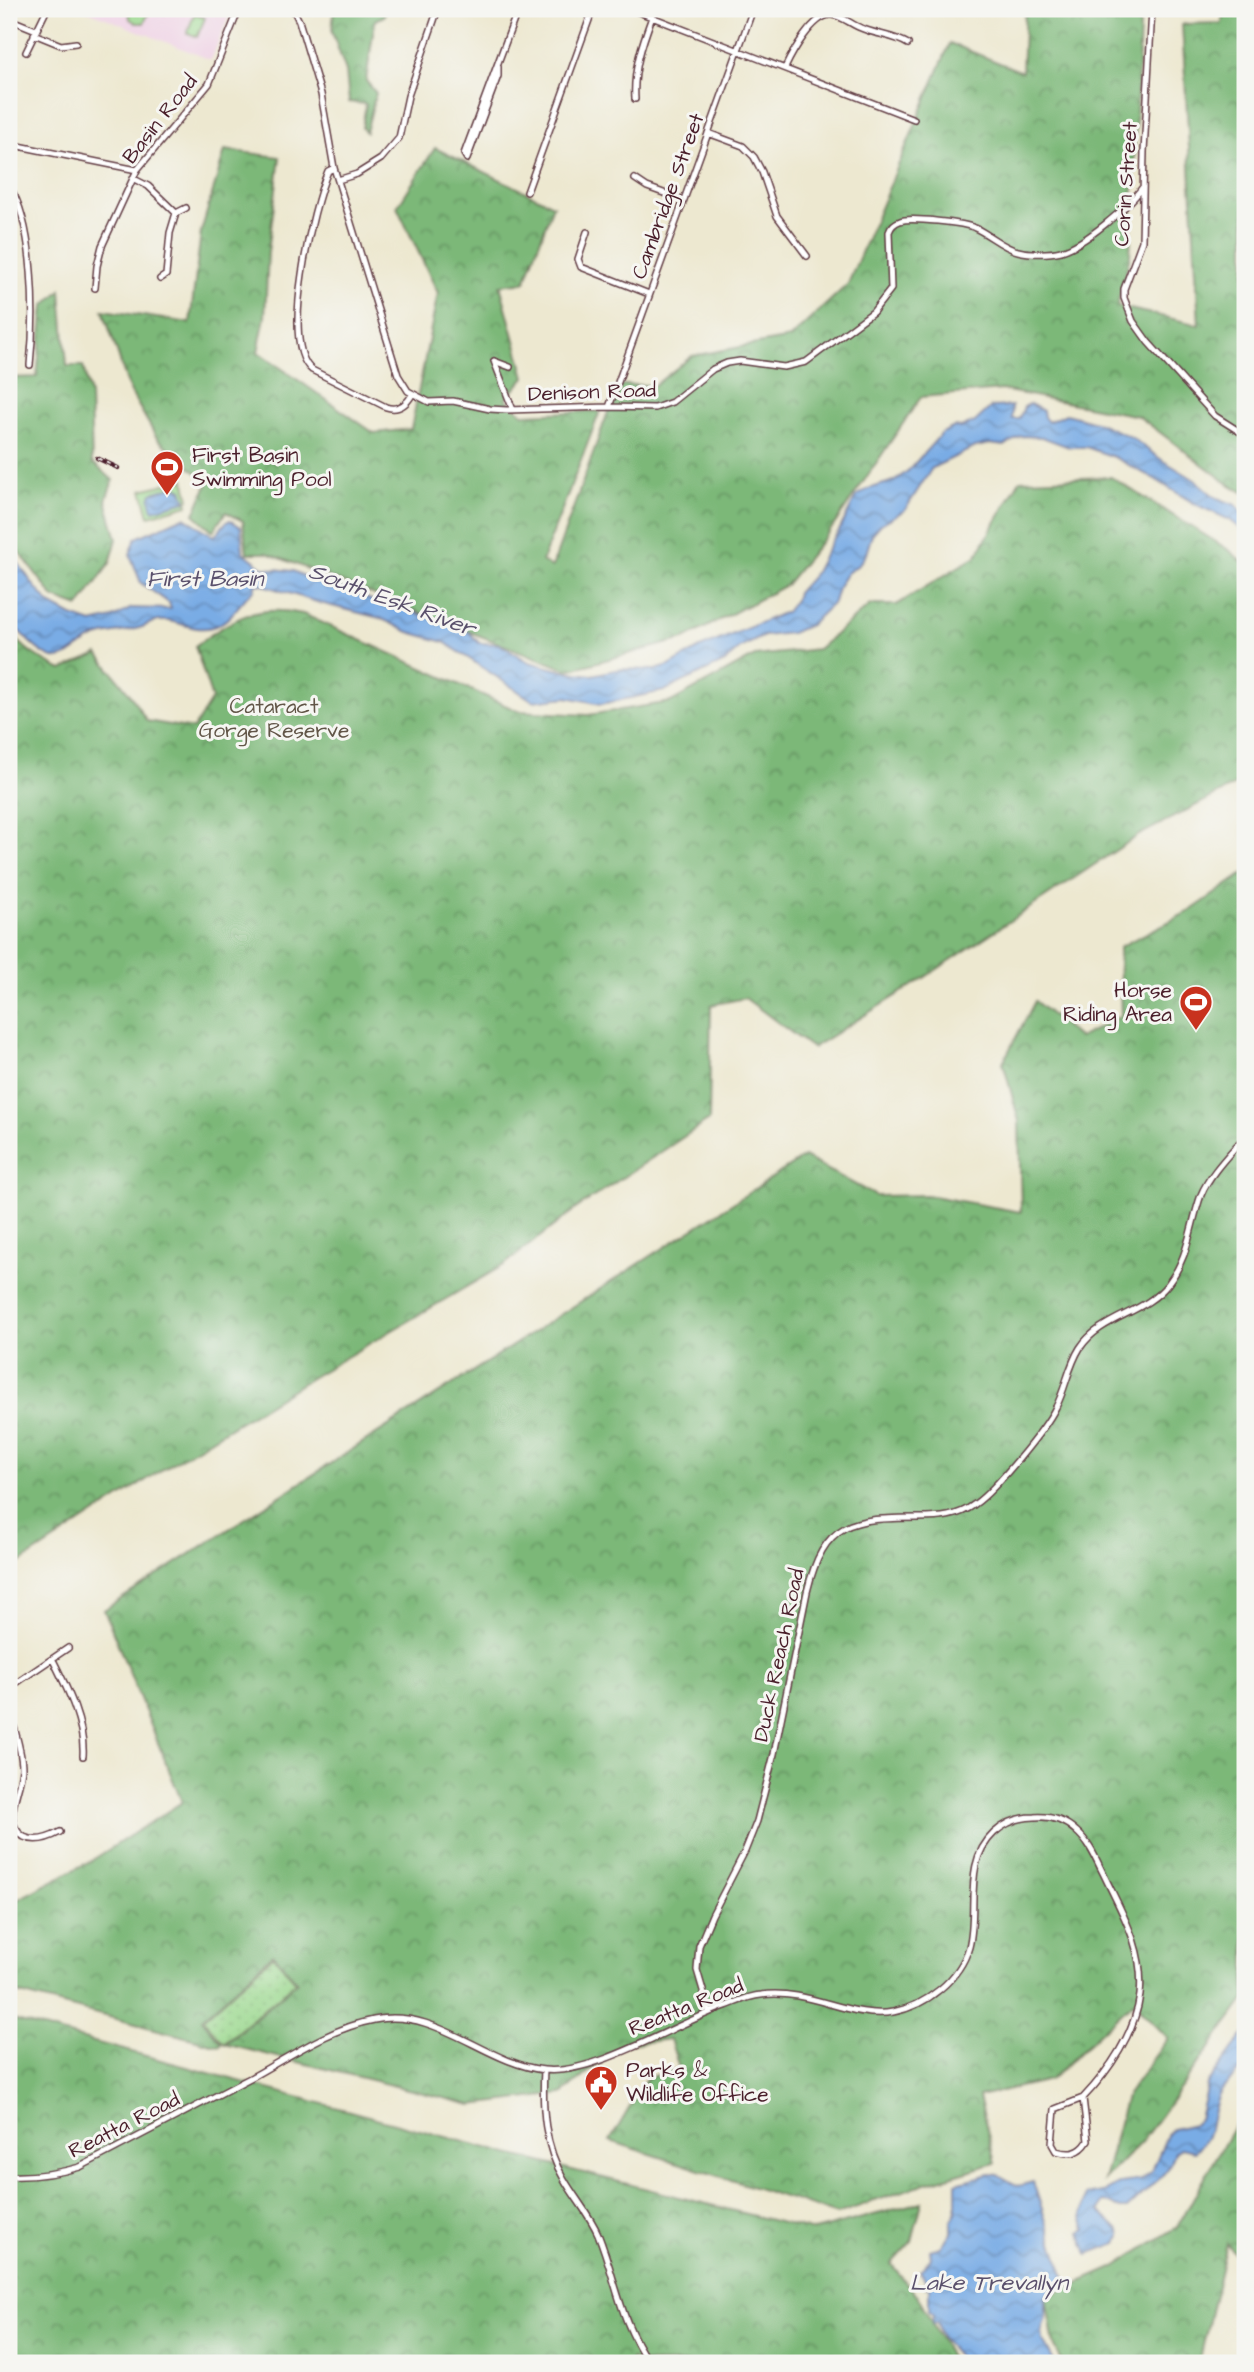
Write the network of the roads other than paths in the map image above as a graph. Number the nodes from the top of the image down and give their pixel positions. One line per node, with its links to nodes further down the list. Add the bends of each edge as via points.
1 (47, 9): 12 (street)
2 (239, 9): 24 (street, Basin Road, via 209,84)
3 (293, 9): 23 (street, via 321,94)
4 (438, 9): 27 (street, via 408,96 399,138 381,159)
5 (518, 9): 17 (street)
6 (593, 9): 30 (street)
7 (631, 9): 10 (street)
8 (753, 9): 15 (street, Cambridge Street)
9 (1152, 9): 29 (street, Corin Street)
10 (652, 17): 15 (street); 19 (street, via 639,56)
11 (9, 19): 12 (street)
12 (35, 32): 13 (street, via 61,45); 16 (street)
13 (76, 43)
14 (908, 44): 18 (street, via 828,15 800,41)
15 (737, 50): 18 (street); 21 (street, Cambridge Street)
16 (26, 52)
17 (498, 67): 17 (street, via 498,76 467,159 464,154)
18 (785, 68): 20 (street)
19 (635, 99)
20 (914, 119)
21 (708, 133): 32 (street, Cambridge Street); 37 (street, via 743,146 754,157 775,212)
22 (9, 144): 24 (street)
23 (334, 168): 27 (street); 44 (street, via 328,171 319,193 302,276 300,352 320,374 386,407 396,409)
24 (137, 170): 25 (street, Basin Road)
25 (134, 179): 34 (street, via 155,191); 39 (street, Basin Road, via 102,246)
26 (635, 179): 32 (street)
27 (338, 180): 44 (street, via 398,375)
28 (9, 186): 41 (street, via 21,215 31,271)
29 (1142, 188): 31 (street, Denison Road); 35 (street, Corin Street)
30 (527, 192)
31 (1132, 200): 35 (street); 45 (street, Denison Road, via 1072,247 1052,253 1017,251 967,225 903,219 889,232 891,289 873,312 812,359 792,367 727,363 664,406)
32 (683, 201): 40 (street, Cambridge Street)
33 (186, 208): 34 (street)
34 (176, 213): 38 (street)
35 (1142, 214): 48 (street, Corin Street, via 1142,241 1124,289 1128,311 1140,332 1201,402)
36 (587, 232): 40 (street, via 578,259 581,267)
37 (807, 256)
38 (164, 278)
39 (95, 288)
40 (649, 294): 43 (street, Cambridge Street)
41 (30, 365)
42 (510, 367): 47 (street, via 494,361)
43 (612, 393): 45 (street, Cambridge Street); 46 (street, Cambridge Street)
44 (412, 394): 47 (street, Denison Road, via 429,402)
45 (609, 407): 46 (street, Denison Road)
46 (594, 408): 47 (street, Denison Road)
47 (513, 410)
48 (1245, 435)
49 (1245, 1136): 56 (street, Duck Reach Road, via 1205,1187 1188,1248 1168,1285 1149,1302 1086,1339 1052,1415 982,1498 947,1517 863,1522 837,1533 823,1546 812,1569 757,1821 699,1946 697,1970)
50 (68, 1648): 51 (street)
51 (53, 1660): 52 (street); 54 (street, via 72,1700)
52 (9, 1688)
53 (9, 1710): 55 (street, via 22,1771 10,1803 11,1824 30,1839 46,1839)
54 (83, 1756)
55 (60, 1832)
56 (709, 2011): 57 (street, Reatta Road, via 598,2062); 58 (street, Reatta Road, via 747,1998 797,1994 855,2010 889,2013 930,1997 965,1958 973,1923 975,1866 985,1844 1012,1821 1052,1818 1072,1827 1093,1853 1128,1923 1141,1976 1130,2031)
57 (544, 2070): 59 (street, Reatta Road, via 419,2020 372,2020 300,2051 80,2167 46,2175); 60 (street, via 542,2101 553,2154 597,2231 627,2326)
58 (1083, 2098): 58 (street, Reatta Road, via 1055,2109 1052,2144 1056,2151 1076,2153 1088,2141)
59 (9, 2176)
60 (649, 2363)

